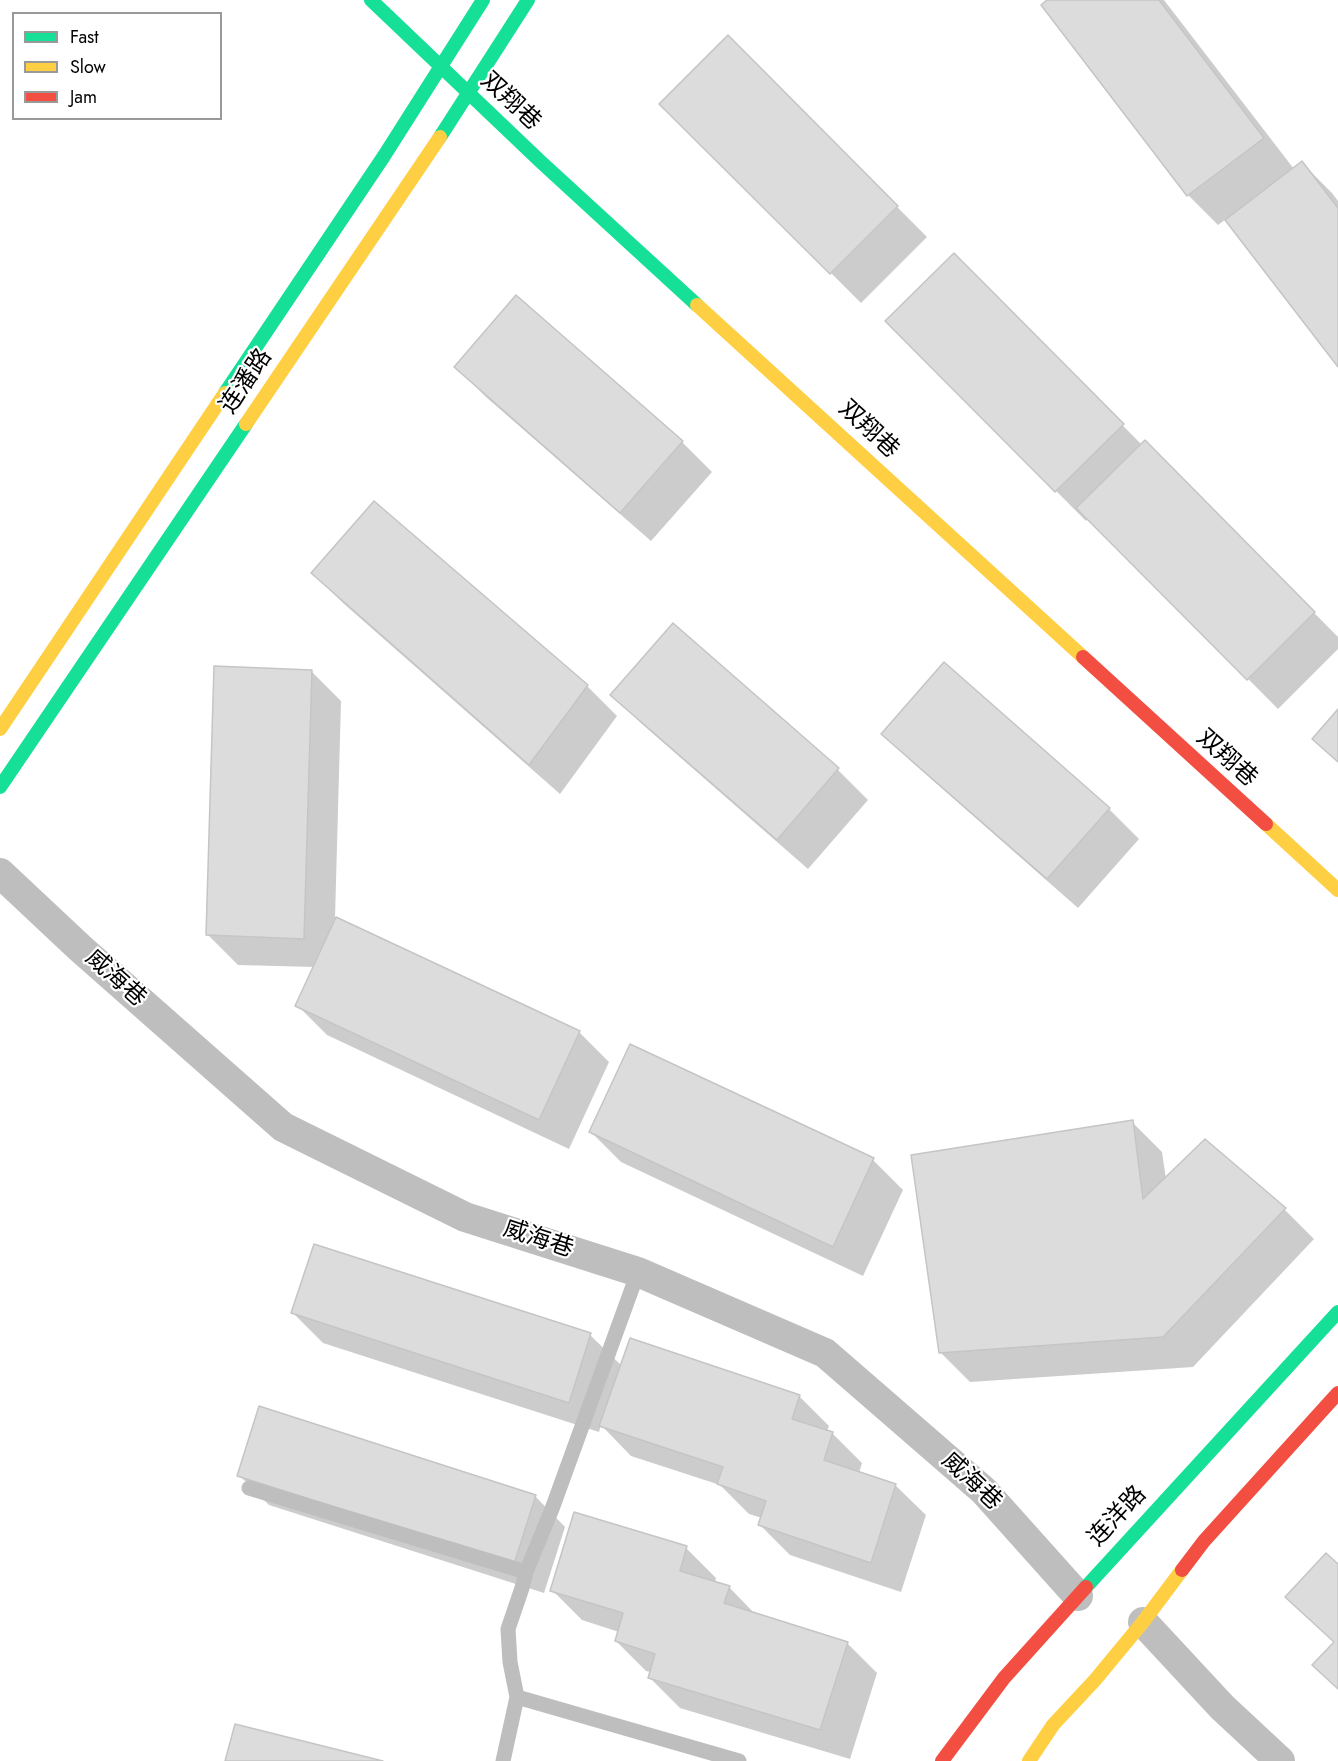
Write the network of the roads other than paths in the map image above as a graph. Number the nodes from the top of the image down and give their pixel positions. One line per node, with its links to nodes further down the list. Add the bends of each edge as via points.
1 (371, 0): 4 (main road, 双翔巷)
2 (483, 0): 4 (main road, 连潘路)
3 (528, 0): 5 (main road, 连潘路)
4 (440, 66): 5 (main road, 双翔巷); 6 (main road, 连潘路, via 384,156)
5 (468, 92): 7 (main road, 连潘路); 9 (main road, 双翔巷)
6 (0, 729)
7 (0, 787)
8 (0, 873): 10 (street, 威海巷, via 283,1128 465,1217)
9 (1338, 890)
10 (638, 1272): 14 (lane); 15 (street, 威海巷, via 825,1353 984,1491)
11 (1338, 1312): 15 (main road, 连洋路)
12 (1338, 1393): 16 (main road, via 1204,1541)
13 (249, 1488): 14 (lane)
14 (526, 1572): 17 (lane, via 508,1629)
15 (1078, 1596): 20 (main road, 连洋路, via 1004,1678)
16 (1143, 1622): 21 (main road, via 1053,1725); 22 (street, via 1222,1707)
17 (517, 1697): 18 (lane); 19 (lane)
18 (503, 1761)
19 (739, 1761)
20 (942, 1761)
21 (1029, 1761)
22 (1280, 1761)

